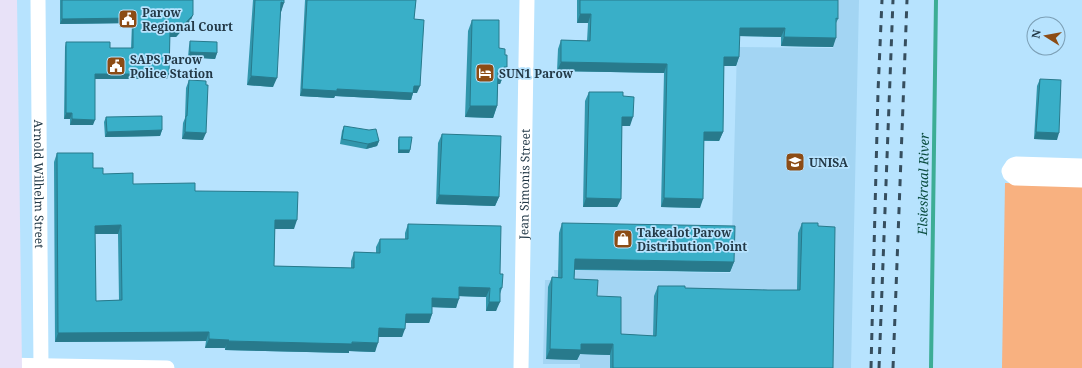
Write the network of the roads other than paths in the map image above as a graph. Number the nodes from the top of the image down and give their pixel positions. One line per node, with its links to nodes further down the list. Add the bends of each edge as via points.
1 (6, 0): 6 (main road)
2 (38, 0): 7 (street, Arnold Wilhelm Street)
3 (527, 0): 9 (street, Jean Simonis Street)
4 (1082, 166): 5 (street, via 1016,164 1009,171 1015,178)
5 (1082, 180)
6 (7, 366): 7 (street)
7 (41, 367): 8 (street)
8 (167, 368)
9 (521, 368)

